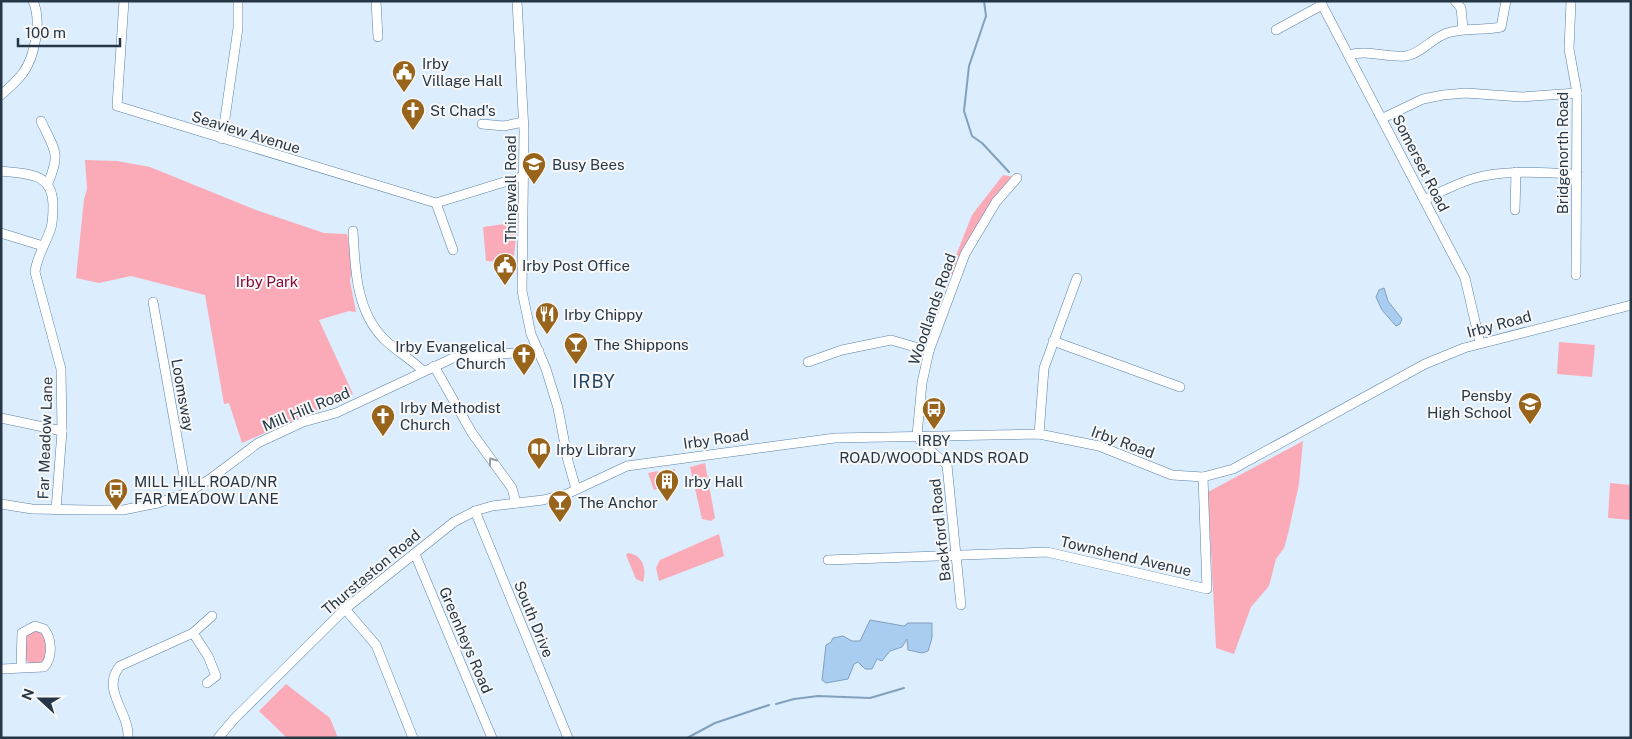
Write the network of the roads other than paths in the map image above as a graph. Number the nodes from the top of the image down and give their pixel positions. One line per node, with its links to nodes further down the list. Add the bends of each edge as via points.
1 (33, 1): 15 (street, via 36,23 33,46 24,71)
2 (124, 1): 20 (street, Seaview Avenue, via 117,106)
3 (238, 1): 20 (street, via 238,28)
4 (376, 1): 12 (street)
5 (517, 1): 18 (street, Thingwall Road)
6 (1455, 1): 10 (street, via 1461,8)
7 (1506, 1): 10 (street, via 1501,27)
8 (1571, 1): 14 (street, Bridgenorth Road, via 1569,49)
9 (1321, 3): 11 (street); 13 (street, Somerset Road)
10 (1463, 29): 13 (street, via 1434,39 1407,56 1372,55 1362,51)
11 (1276, 30)
12 (378, 37)
13 (1349, 55): 16 (street, Somerset Road)
14 (1577, 93): 16 (street, via 1522,97 1466,93 1443,95 1423,98); 23 (street, Bridgenorth Road)
15 (1, 95)
16 (1383, 118): 27 (street, Somerset Road)
17 (41, 122): 26 (street, via 57,163)
18 (523, 122): 19 (street, via 504,126); 24 (street, Thingwall Road)
19 (482, 124)
20 (222, 139): 28 (street, Seaview Avenue)
21 (1, 171): 26 (street, via 37,176)
22 (1516, 172): 23 (street); 27 (street, via 1477,177); 29 (street)
23 (1576, 174): 34 (street, Bridgenorth Road)
24 (524, 176): 28 (street); 40 (street, Thingwall Road, via 522,291 531,334)
25 (1017, 178): 41 (street, Woodlands Road, via 996,202 965,254)
26 (48, 184): 32 (street, Far Meadow Lane, via 52,190 52,226)
27 (1424, 200): 39 (street, Somerset Road, via 1465,278)
28 (436, 203): 33 (street)
29 (1515, 210)
30 (353, 231): 44 (street, via 360,300 365,311 385,340)
31 (1, 233): 32 (street)
32 (43, 246): 49 (street, Far Meadow Lane, via 36,272 61,369)
33 (453, 250)
34 (1576, 274)
35 (1077, 278): 38 (street)
36 (153, 302): 54 (street, Loomsway)
37 (1631, 305): 39 (street, Irby Road)
38 (1053, 341): 46 (street); 50 (street, via 1044,368)
39 (1480, 343): 52 (street, Irby Road, via 1425,364 1233,469)
40 (539, 351): 43 (street, Mill Hill Road, via 453,358); 53 (street, Thingwall Road, via 558,408)
41 (930, 351): 42 (street, via 892,340 842,350); 51 (street, Woodlands Road, via 922,383)
42 (808, 362)
43 (434, 366): 44 (street, Mill Hill Road); 55 (street, one-way to 43, via 512,488 472,433)
44 (423, 371): 54 (street, Mill Hill Road, via 336,413 303,422 258,443)
45 (1174, 374): 46 (street)
46 (1170, 384): 47 (street)
47 (1180, 387)
48 (1, 418): 49 (street)
49 (62, 431): 57 (street, Far Meadow Lane)
50 (1039, 434): 51 (street, Irby Road); 52 (street, Irby Road, via 1099,446 1172,474)
51 (917, 435): 53 (street, Irby Road, via 797,441 626,466); 60 (street, Backford Road, via 947,465)
52 (1202, 477): 60 (street, Townshend Avenue, via 1207,589 1047,552)
53 (576, 488): 55 (street, Thurstaston Road, via 567,494)
54 (187, 493): 57 (street, Mill Hill Road, via 123,510)
55 (516, 503): 58 (street, Thurstaston Road)
56 (1, 504): 57 (street, Mill Hill Road)
57 (56, 510)
58 (475, 511): 59 (street, Thurstaston Road, via 454,522); 73 (street, South Drive)
59 (415, 554): 63 (street, Thurstaston Road); 72 (street, Greenheys Road)
60 (957, 557): 61 (street); 62 (street, Backford Road)
61 (828, 560)
62 (961, 605)
63 (346, 609): 70 (street, Thurstaston Road); 71 (street, via 376,646)
64 (212, 616): 65 (street)
65 (194, 633): 68 (street, via 216,676); 69 (street, via 120,666 115,672 113,690 126,722)
66 (21, 668): 66 (street, via 46,665 50,655 49,638 44,629 35,626 22,633); 67 (street)
67 (1, 669)
68 (207, 682)
69 (128, 738)
70 (218, 738)
71 (413, 738)
72 (492, 738)
73 (568, 738)

